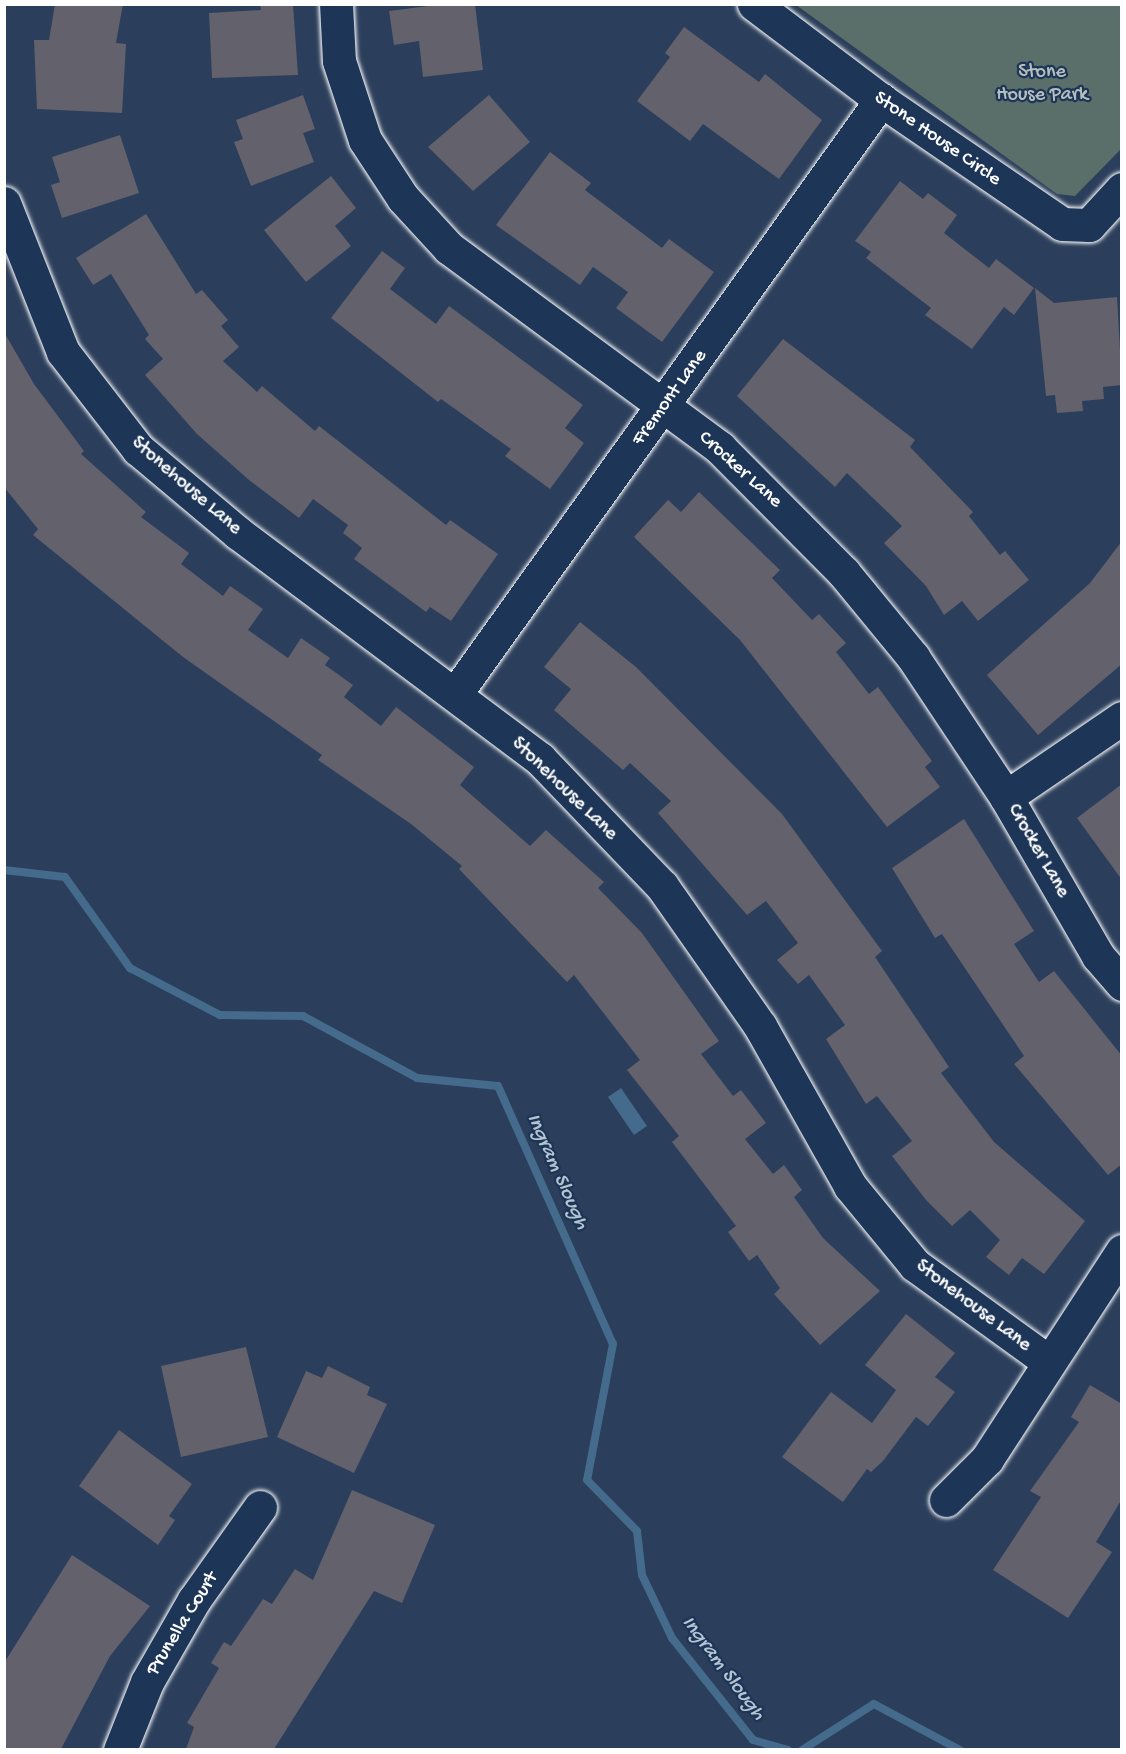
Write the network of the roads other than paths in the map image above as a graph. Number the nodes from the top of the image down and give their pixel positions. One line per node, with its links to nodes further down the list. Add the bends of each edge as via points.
1 (336, 4): 6 (street, Crocker Lane, via 339,61 365,140 403,198 449,248)
2 (754, 4): 3 (street, Stone House Circle)
3 (881, 100): 4 (street, Stone House Circle, via 1062,224 1089,225); 6 (street, Fremont Lane)
4 (1122, 189)
5 (4, 203): 7 (street, Stonehouse Lane, via 63,352 138,449 238,533)
6 (665, 406): 7 (street, Fremont Lane); 9 (street, Crocker Lane, via 720,448 844,573 913,657)
7 (456, 693): 12 (street, Stonehouse Lane, via 540,759 662,886 760,1026 850,1186 915,1265)
8 (1122, 718): 9 (street)
9 (1006, 797): 10 (street, Crocker Lane, via 1098,956)
10 (1122, 984)
11 (1122, 1251): 12 (street)
12 (1046, 1359): 13 (street, via 987,1459)
13 (945, 1500)
14 (260, 1507): 15 (street, Prunella Court, via 194,1600 147,1682)
15 (120, 1749)

